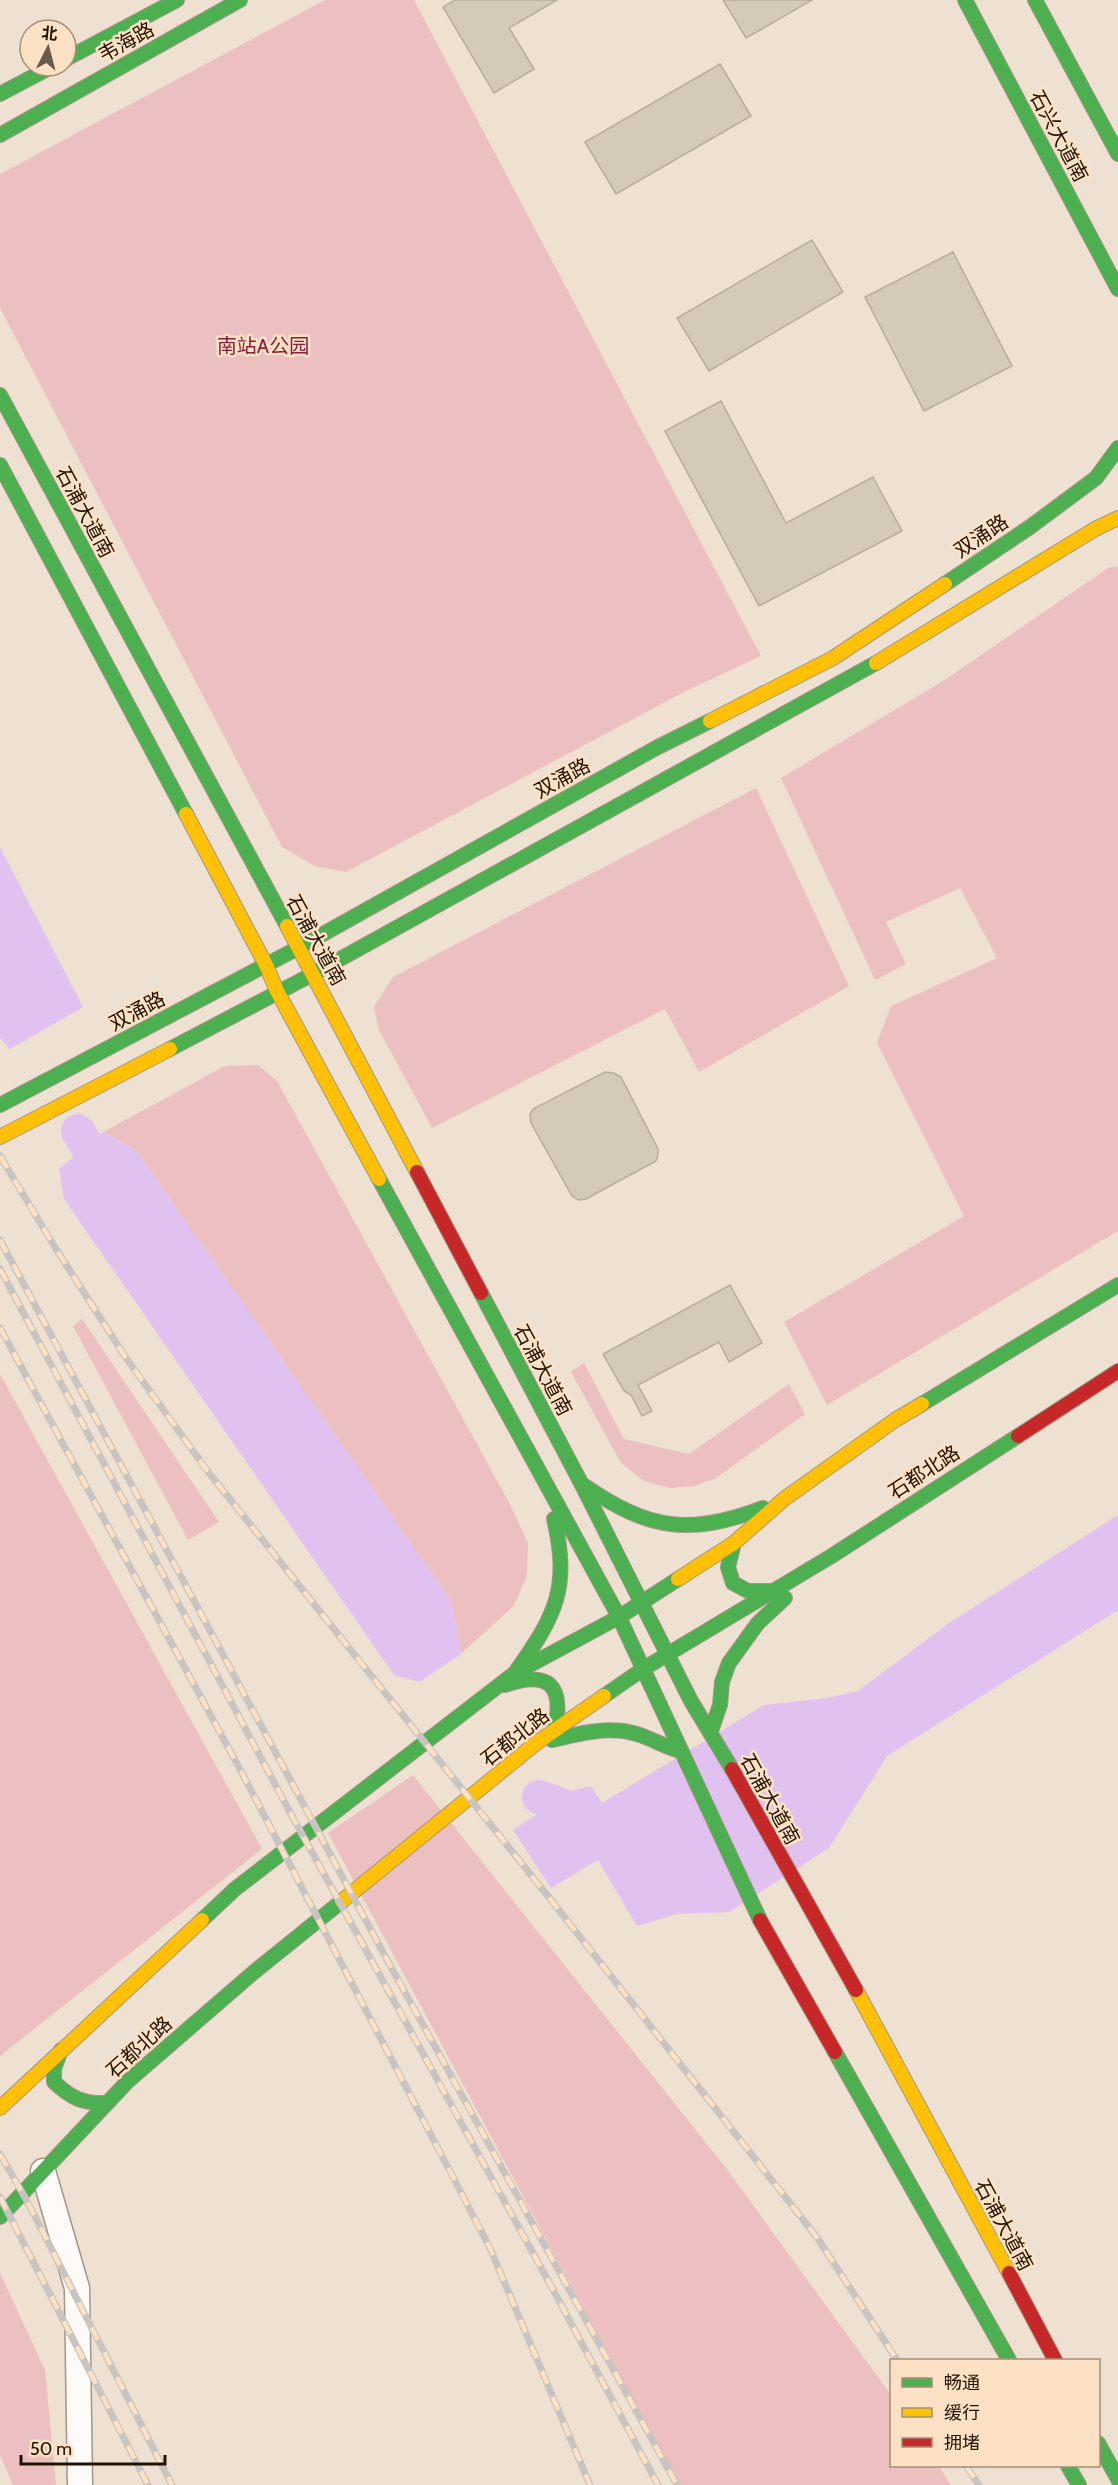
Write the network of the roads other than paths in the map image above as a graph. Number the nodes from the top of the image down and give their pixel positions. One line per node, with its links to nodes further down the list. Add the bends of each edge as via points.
1 (177, 0): 5 (main road, 韦海路)
2 (240, 0): 8 (main road, 韦海路)
3 (965, 0): 10 (main road, 石兴大道南)
4 (1035, 0): 9 (main road)
5 (78, 53)
6 (30, 78): 7 (main road)
7 (0, 94)
8 (0, 135)
9 (1118, 154)
10 (1118, 290)
11 (0, 395): 15 (main road, 石浦大道南)
12 (1118, 448): 15 (main road, 双涌路, via 1096,478 833,658 656,748)
13 (0, 465): 16 (main road)
14 (1118, 518): 17 (main road, via 854,677)
15 (298, 948): 16 (main road, 双涌路); 17 (main road, 石浦大道南)
16 (266, 965): 18 (main road); 19 (main road, 双涌路)
17 (313, 974): 18 (main road); 23 (main road, 石浦大道南)
18 (277, 991): 20 (main road); 24 (main road)
19 (0, 1105)
20 (0, 1137)
21 (1118, 1285): 27 (main road, via 895,1420)
22 (1118, 1371): 29 (main road, 石都北路)
23 (544, 1413): 24 (main road, via 547,1429 540,1440); 26 (main road, 石浦大道南)
24 (517, 1434): 25 (main road)
25 (543, 1479): 32 (main road); 35 (main road, via 561,1544 563,1576 558,1602)
26 (581, 1483): 27 (main road, via 610,1505 636,1516 699,1527 735,1521); 31 (main road, 石浦大道南)
27 (784, 1499): 28 (main road)
28 (734, 1543): 30 (main road, via 726,1571 733,1582 742,1591); 31 (main road)
29 (830, 1557): 30 (main road, 石都北路); 38 (main road, via 758,1623 729,1663)
30 (773, 1591): 33 (main road, 石都北路)
31 (643, 1602): 32 (main road); 33 (main road, 石浦大道南)
32 (619, 1617): 34 (main road); 35 (main road)
33 (668, 1655): 34 (main road, 石都北路); 38 (main road, 石浦大道南)
34 (643, 1670): 37 (main road, 石都北路); 40 (main road)
35 (515, 1673): 36 (main road)
36 (497, 1689): 37 (main road, via 524,1678 544,1681 556,1693); 41 (main road, via 235,1889)
37 (555, 1729): 39 (main road, 石都北路)
38 (711, 1731): 40 (main road, via 697,1728 685,1735); 47 (main road, 石浦大道南, via 874,2024)
39 (535, 1744): 40 (main road, via 595,1730 618,1730); 42 (main road, 石都北路, via 254,1972 128,2080)
40 (680, 1751): 46 (main road, via 754,1909)
41 (61, 2050): 42 (main road, via 54,2082 74,2101); 43 (main road)
42 (107, 2103): 44 (main road, 石都北路)
43 (0, 2108)
44 (43, 2171): 45 (main road, 石都北路); 51 (street, via 76,2288)
45 (0, 2217)
46 (1008, 2359)
47 (1053, 2359)
48 (1100, 2447): 50 (main road)
49 (1069, 2467): 52 (main road)
50 (1118, 2479)
51 (80, 2485)
52 (1079, 2485)

